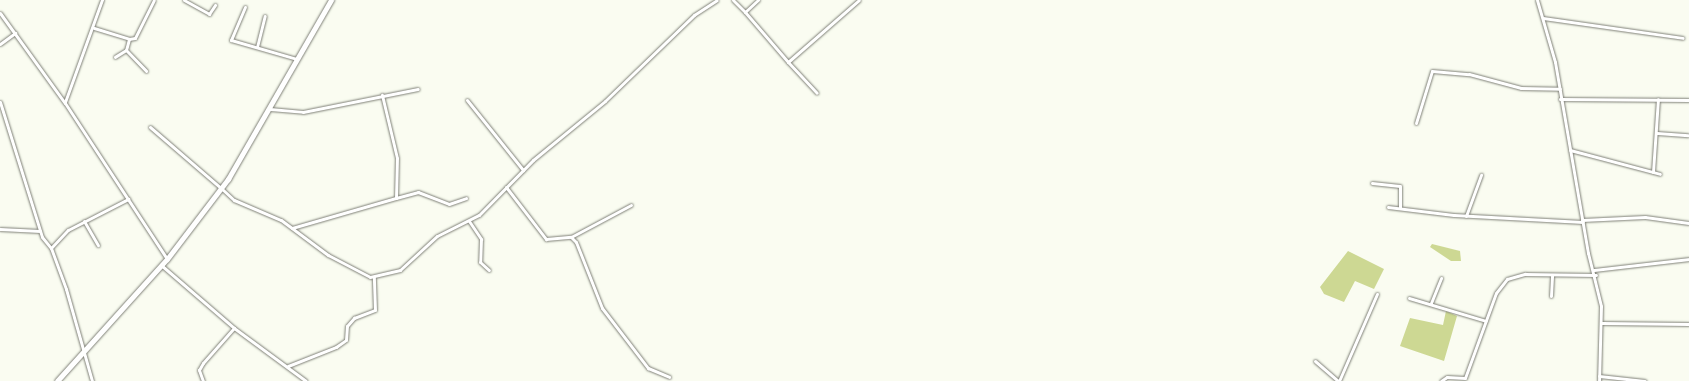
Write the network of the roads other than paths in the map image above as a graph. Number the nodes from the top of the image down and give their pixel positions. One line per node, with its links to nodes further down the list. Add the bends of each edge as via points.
1 (102, 0): 16 (street)
2 (154, 0): 19 (street, via 135,38)
3 (184, 0): 10 (street, via 209,14)
4 (331, 0): 24 (street)
5 (717, 0): 43 (street, via 694,15 605,100)
6 (733, 0): 12 (street)
7 (758, 0): 12 (street)
8 (859, 0): 25 (street)
9 (1537, 0): 15 (street)
10 (215, 5)
11 (245, 7): 21 (street, via 231,40)
12 (745, 12): 25 (street)
13 (0, 13): 17 (street)
14 (265, 16): 21 (street)
15 (1543, 18): 18 (street, via 1566,18); 28 (street)
16 (94, 28): 19 (street); 36 (street)
17 (15, 33): 20 (street); 36 (street)
18 (1683, 38)
19 (130, 39): 22 (street)
20 (0, 44)
21 (257, 47): 24 (street)
22 (126, 50): 23 (street); 26 (street)
23 (115, 58)
24 (297, 60): 37 (street)
25 (788, 62): 29 (street)
26 (146, 71)
27 (418, 89): 30 (street)
28 (1560, 89): 31 (street); 38 (street, via 1521,88 1469,74 1432,72)
29 (817, 92)
30 (382, 95): 37 (street, via 303,112); 50 (street, via 397,158)
31 (1560, 99): 33 (street); 42 (street)
32 (467, 100): 43 (street)
33 (1658, 100): 34 (street); 40 (street)
34 (1689, 100)
35 (0, 102): 63 (street)
36 (65, 103): 52 (street)
37 (270, 109): 49 (street)
38 (1416, 123)
39 (150, 127): 49 (street)
40 (1657, 134): 41 (street); 44 (street)
41 (1688, 135)
42 (1570, 150): 44 (street); 59 (street)
43 (523, 170): 48 (street)
44 (1653, 172): 45 (street)
45 (1660, 174)
46 (1480, 175): 56 (street)
47 (1372, 183): 55 (street, via 1400,186)
48 (506, 187): 58 (street); 64 (street, via 546,239)
49 (221, 188): 61 (street, via 234,200); 67 (street)
50 (396, 198): 51 (street, via 418,192 449,204); 61 (street)
51 (466, 198)
52 (128, 199): 57 (street); 67 (street)
53 (631, 205): 64 (street)
54 (1388, 207): 55 (street)
55 (1400, 208): 56 (street)
56 (1466, 216): 59 (street)
57 (84, 221): 65 (street); 66 (street, via 68,230)
58 (469, 221): 70 (street, via 481,239 480,262); 74 (street, via 437,236 400,270)
59 (1582, 221): 60 (street, via 1644,218); 71 (street)
60 (1689, 223)
61 (291, 228): 74 (street, via 328,255)
62 (0, 229): 63 (street)
63 (40, 231): 66 (street)
64 (571, 238): 88 (street, via 602,308 648,368)
65 (98, 244)
66 (51, 248): 84 (street)
67 (167, 259): 69 (street)
68 (1689, 259): 71 (street)
69 (161, 265): 83 (street); 84 (street)
70 (489, 270)
71 (1594, 270): 73 (street)
72 (1552, 275): 73 (street); 77 (street); 80 (street, via 1525,274 1507,279 1496,293)
73 (1596, 275): 81 (street)
74 (374, 276): 86 (street, via 375,310 354,318 347,326 346,340)
75 (1441, 278): 79 (street)
76 (1377, 294): 93 (street)
77 (1551, 296)
78 (1409, 298): 79 (street)
79 (1431, 304): 80 (street)
80 (1486, 321): 94 (street, via 1465,378 1447,377)
81 (1602, 323): 82 (street); 87 (street)
82 (1689, 324)
83 (234, 328): 86 (street); 91 (street, via 203,363 199,370)
84 (83, 352): 89 (street); 90 (street)
85 (1315, 361): 93 (street)
86 (288, 366): 92 (street)
87 (1599, 376): 95 (street); 96 (street)
88 (669, 377)
89 (56, 381)
90 (92, 381)
91 (203, 381)
92 (306, 381)
93 (1339, 381)
94 (1441, 381)
95 (1599, 381)
96 (1645, 381)

